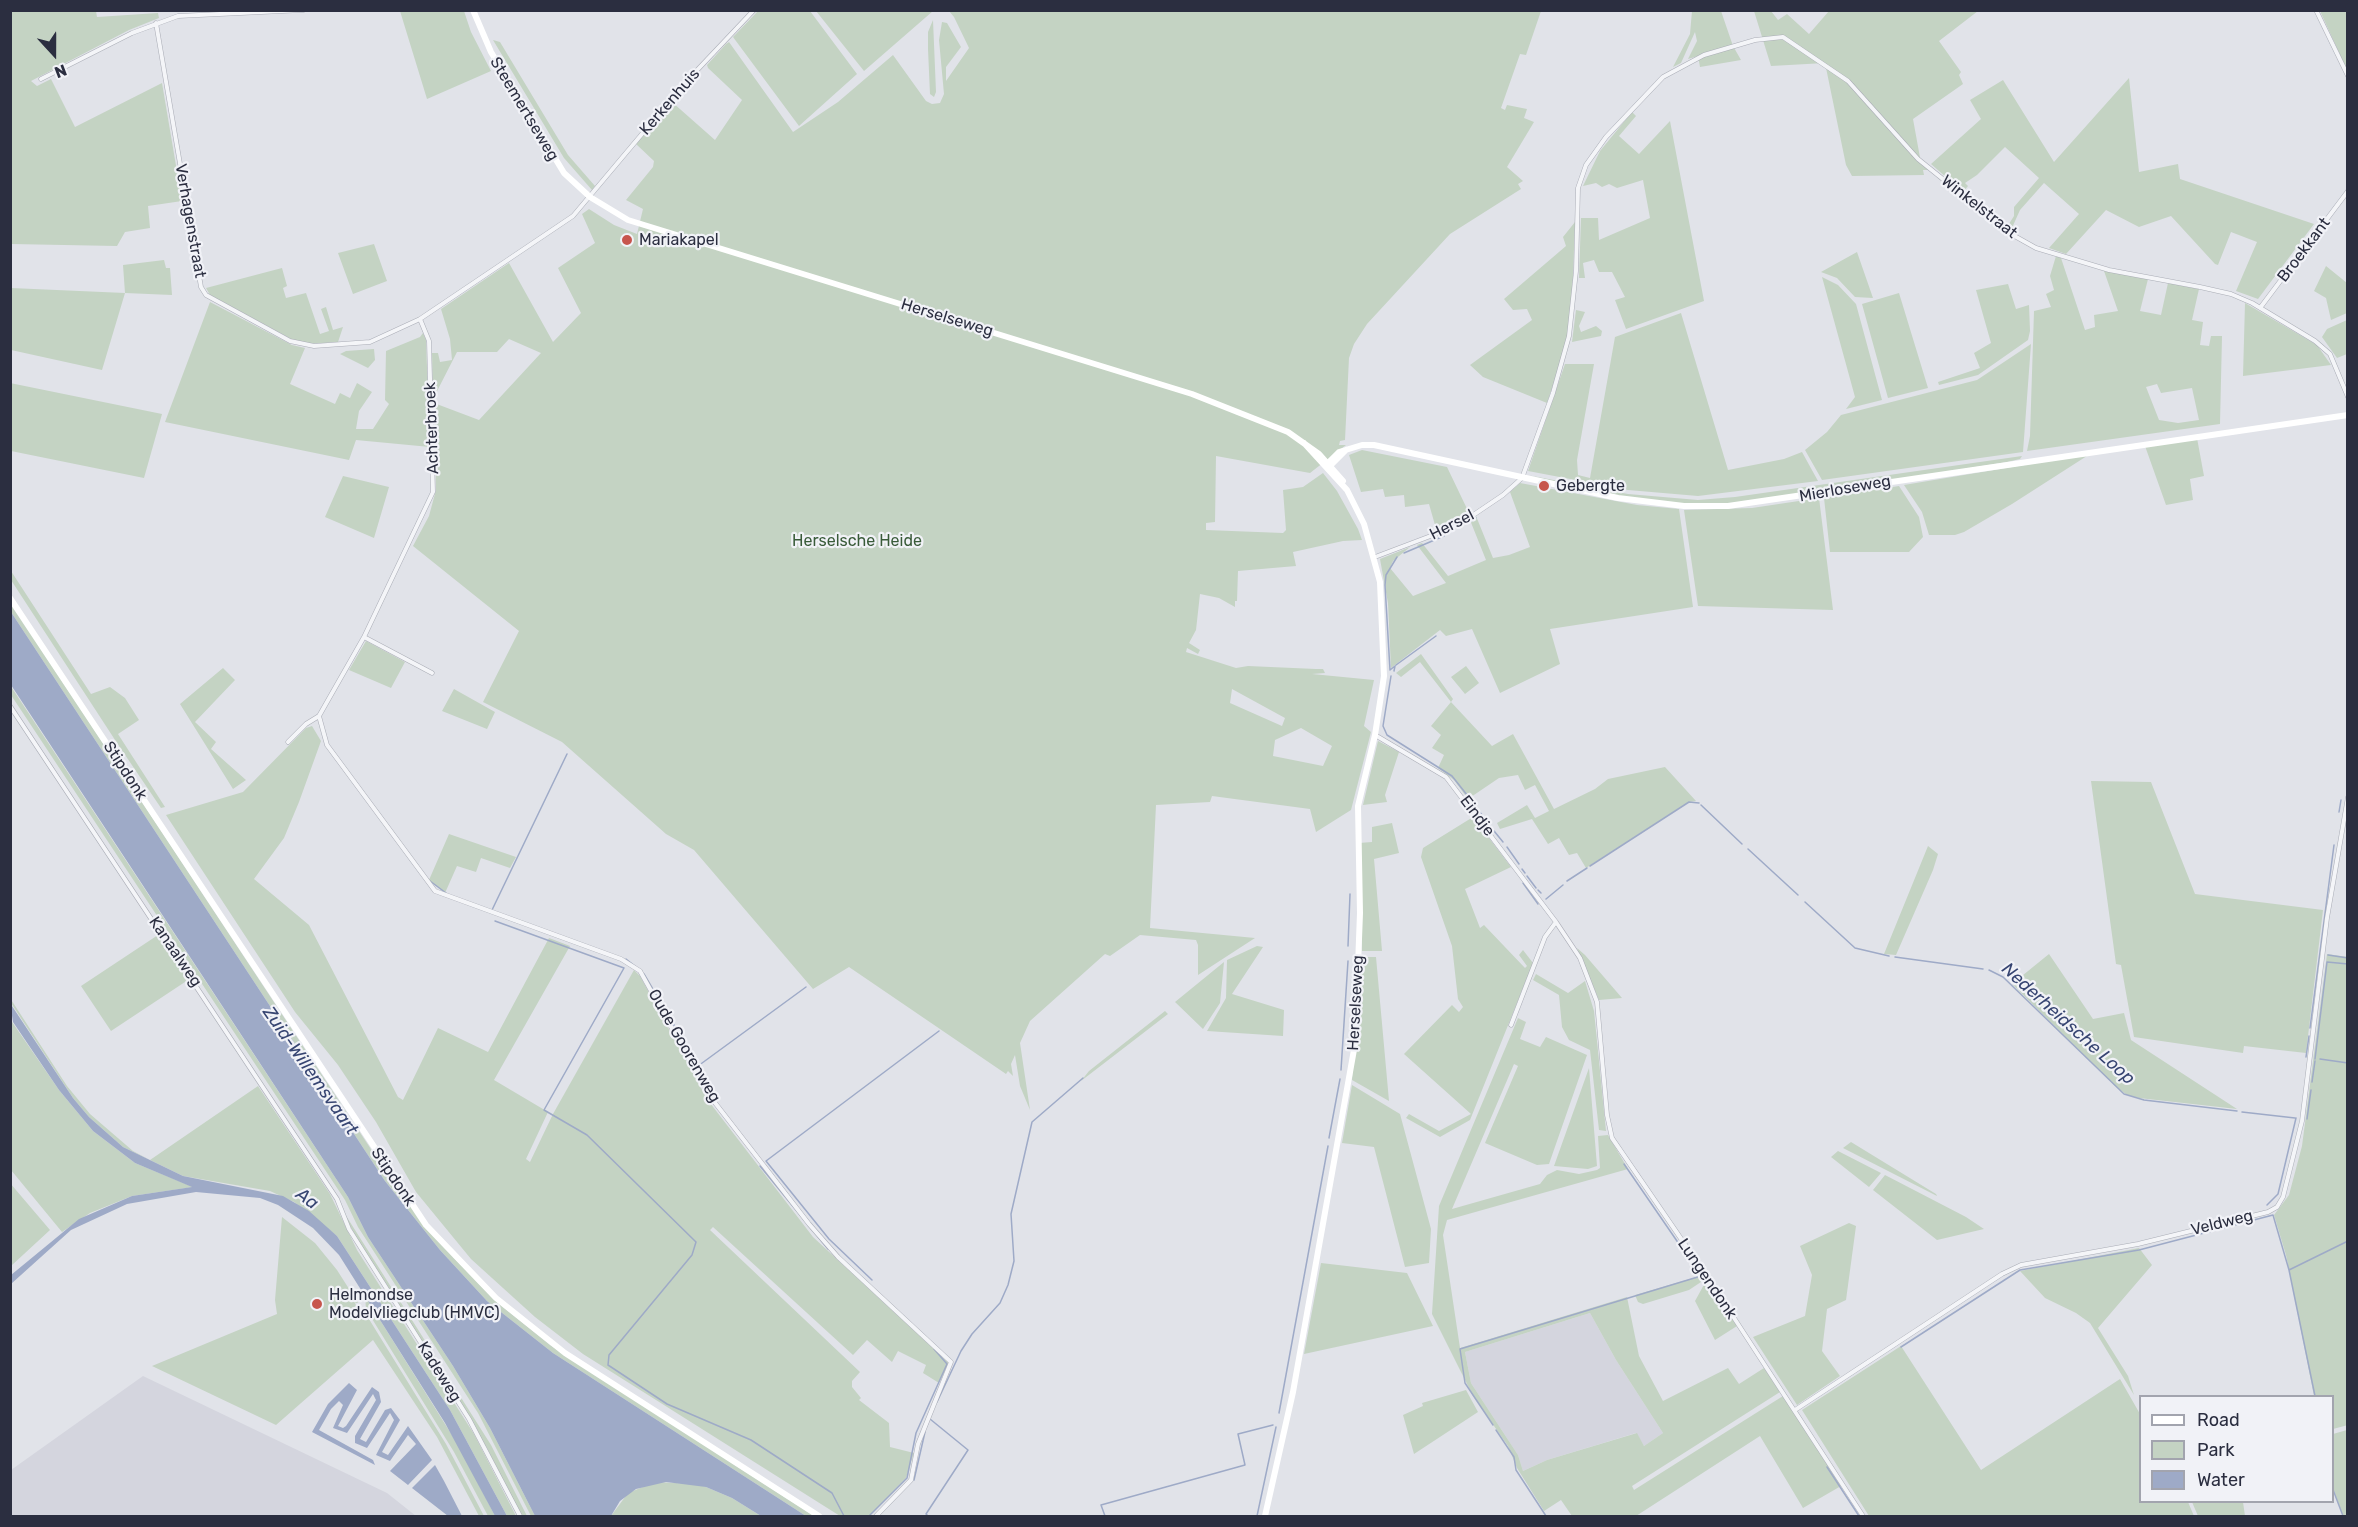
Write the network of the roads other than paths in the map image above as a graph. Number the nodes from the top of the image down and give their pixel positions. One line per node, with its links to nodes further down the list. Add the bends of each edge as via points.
1 (303, 10): 5 (street, via 178,16)
2 (473, 10): 9 (street, Steemertseweg, via 491,52 553,158)
3 (754, 10): 9 (street, Kerkenhuis, via 684,84)
4 (2316, 10): 6 (street)
5 (156, 23): 7 (street); 11 (street, Verhagenstraat, via 201,287 206,295 290,341 314,346 370,342)
6 (2348, 76)
7 (41, 79)
8 (2348, 191): 10 (street, Broekkant)
9 (590, 197): 11 (street, via 573,216); 14 (street, Herselseweg, via 646,227 1192,394 1264,421 1304,443)
10 (2260, 308): 12 (street, Winkelstraat, via 2330,354); 15 (street, Winkelstraat, via 2231,294 2109,270 2036,248 2008,231 1918,159 1848,81 1783,37 1755,40 1688,63 1657,82 1606,137 1586,165 1578,188 1576,272 1569,336)
11 (420, 319): 18 (street, Achterbroek, via 429,341 433,492)
12 (2348, 397)
13 (2348, 415): 15 (street, Mierloseweg, via 1728,506 1656,504)
14 (1328, 465): 15 (street, Mierloseweg, via 1346,450 1374,445); 16 (street, Herselseweg, via 1347,490)
15 (1522, 477): 16 (street, Hersel, via 1457,526)
16 (1375, 557): 22 (street, Herselseweg, via 1384,640 1384,676)
17 (10, 598): 31 (street, Stipdonk, via 426,1224 496,1298 565,1353)
18 (364, 637): 19 (street); 21 (street, Achterbroek)
19 (432, 674)
20 (10, 706): 28 (street, Kanaalweg)
21 (319, 716): 23 (street, Achterbroek); 32 (street, Oude Goorenweg, via 327,745 435,891 621,959 640,971 709,1095 809,1224 838,1257 951,1362 918,1444 911,1480)
22 (1375, 735): 25 (street, Eindje, via 1446,777); 33 (street, Herselseweg, via 1357,817 1360,913 1355,1044 1293,1392)
23 (288, 742)
24 (2348, 797): 29 (street, Veldweg, via 2327,918 2302,1121 2277,1207 2138,1244 2021,1265)
25 (1556, 922): 26 (street, via 1545,937); 27 (street, Eindje, via 1584,968 1597,1002)
26 (1511, 1025)
27 (1600, 1025): 29 (street, Lungendonk, via 1612,1138)
28 (337, 1199): 30 (street, Kadeweg, via 349,1229 469,1419)
29 (1794, 1410): 34 (street, Lungendonk)
30 (520, 1516)
31 (819, 1516)
32 (876, 1516)
33 (1266, 1516)
34 (1863, 1516)

